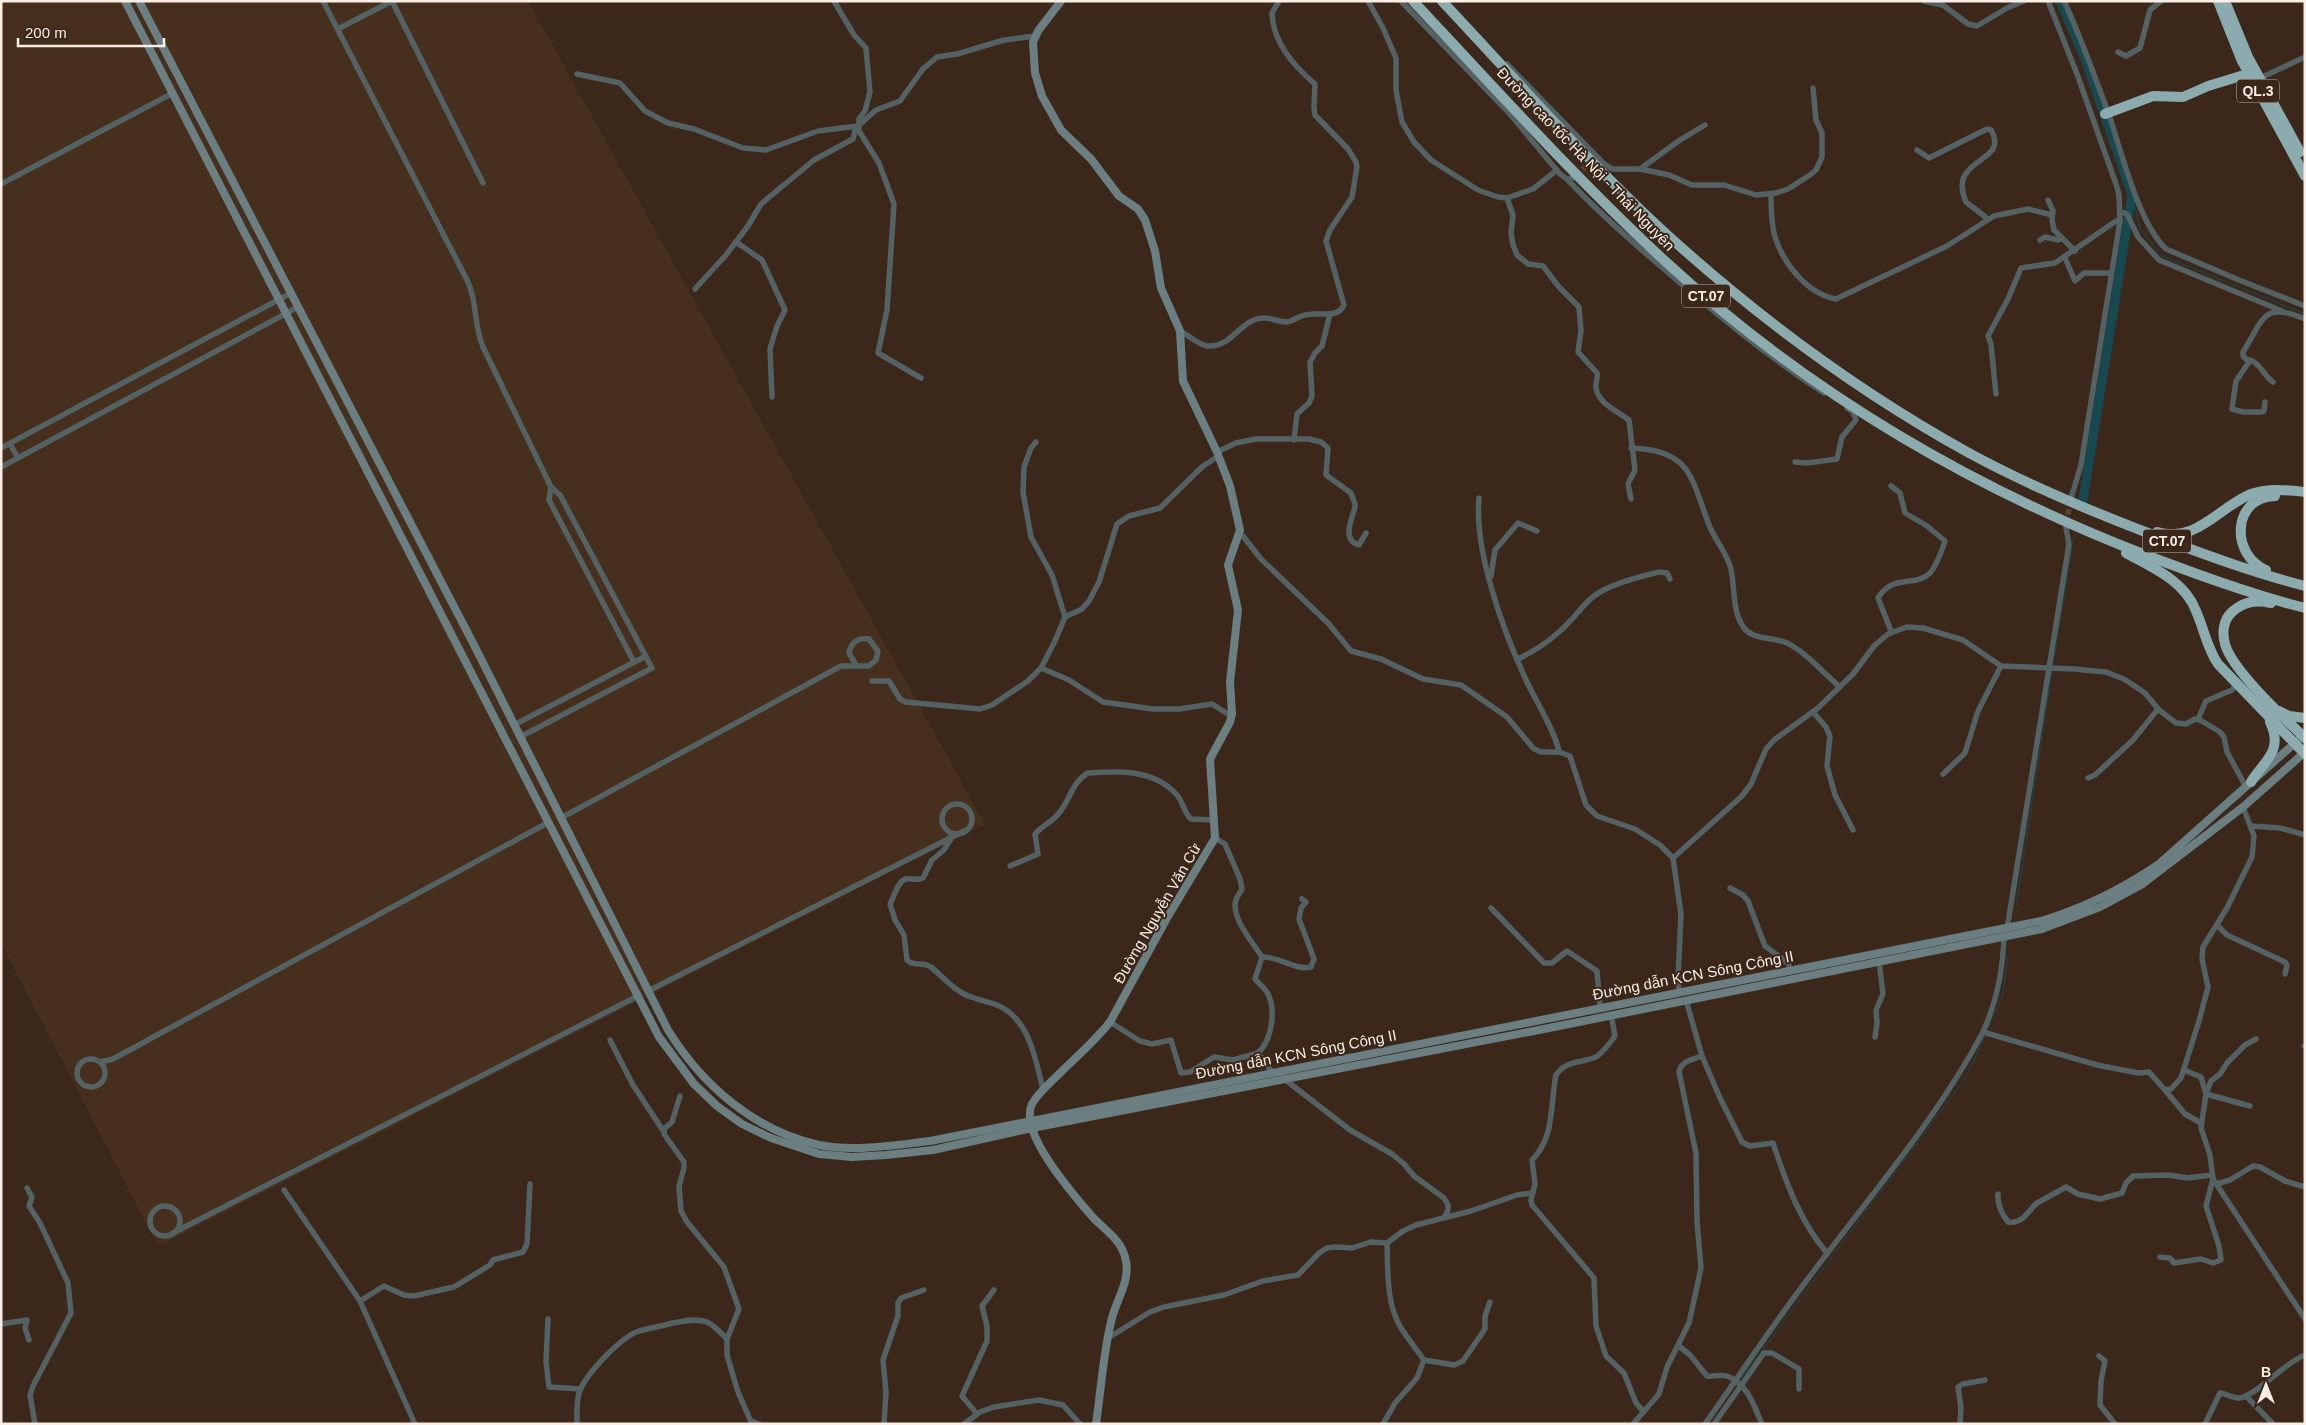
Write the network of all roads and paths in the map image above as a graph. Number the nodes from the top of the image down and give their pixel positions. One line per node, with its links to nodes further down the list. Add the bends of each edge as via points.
1 (125, 1): 26 (street)
2 (139, 1): 51 (street)
3 (323, 1): 19 (street)
4 (834, 1): 29 (street, via 854,35 864,44 867,54 869,98)
5 (1061, 1): 20 (street)
6 (1279, 1): 57 (street, via 1272,13 1280,43 1297,68 1315,84 1314,107 1318,120 1348,149 1356,162 1352,197 1326,241 1343,300 1342,308)
7 (1368, 1): 38 (street, via 1396,58 1400,114 1414,142 1440,167 1478,190)
8 (1401, 1): 33 (street, via 1509,112)
9 (1413, 1): 83 (highway, Đường cao tốc Hà Nội - Thái Nguyên / CT.07, via 1602,201 1668,264 1749,332 1804,374 1871,418 1959,471)
10 (1442, 1): 75 (highway, Đường cao tốc Hà Nội - Thái Nguyên / CT.07, via 1618,188 1762,316 1874,396 1969,452)
11 (1446, 1): 32 (street, via 1595,158 1612,169)
12 (1924, 1): 13 (street, via 1943,5 1968,24 1977,26)
13 (2024, 1)
14 (2048, 1): 27 (street)
15 (2064, 1): 27 (street)
16 (2161, 1): 21 (street, via 2150,10 2140,48 2126,56)
17 (2218, 1): 24 (highway, QL.3, via 2234,43)
18 (2226, 1): 24 (highway, QL.3)
19 (338, 29): 35 (street, via 392,2); 77 (street, via 475,296 476,331)
20 (1035, 36): 29 (street, via 1004,40 934,59 900,100 876,110); 59 (street, Đường Nguyễn Văn Cừ, via 1034,67 1042,96 1062,130 1091,159 1119,196 1142,215 1154,250 1160,288)
21 (2118, 52)
22 (2305, 57): 24 (street)
23 (577, 74): 29 (street, via 616,81 651,115 750,150 775,147 818,131)
24 (2255, 74): 27 (highway, via 2208,86 2183,97 2142,99); 31 (highway, QL.3); 34 (highway, QL.3)
25 (1813, 88): 37 (street, via 1816,120 1823,138 1819,164 1803,181)
26 (173, 93): 36 (street); 52 (street)
27 (2101, 116): 40 (street); 53 (street, via 2148,225 2166,249)
28 (1704, 125): 32 (street)
29 (857, 126): 46 (street, via 849,142 814,160 760,204); 61 (street, via 882,169 894,204 887,310 878,353)
30 (1917, 150): 42 (street, via 1929,158 1987,129 1991,130 1994,140 1990,154 1964,172 1962,178 1966,202)
31 (2305, 162)
32 (1640, 169): 37 (street, via 1669,175 1692,185 1724,185 1756,195)
33 (1557, 170): 38 (street, via 1532,189); 73 (street, via 1570,178 1633,242 1726,323 1792,373 1853,412 1856,420 1842,437 1837,459)
34 (2305, 176)
35 (483, 183)
36 (1, 184)
37 (1770, 194): 42 (street, via 1772,222 1780,249 1812,290 1836,299 1947,246)
38 (1507, 198): 70 (street, via 1512,212 1511,233 1515,250 1528,264 1543,266 1579,307 1582,331 1578,352 1597,373 1597,393 1608,406 1629,420)
39 (2048, 200): 41 (street)
40 (2124, 213): 43 (street); 55 (street, via 2138,236 2160,260)
41 (2052, 215): 42 (street, via 2028,209); 44 (street, via 2054,230)
42 (1988, 219)
43 (2120, 221): 47 (street); 49 (street)
44 (2062, 238): 45 (street, via 2045,237); 47 (street)
45 (2040, 240)
46 (736, 242): 50 (street); 64 (street, via 762,260 785,310 770,349)
47 (2075, 251): 48 (street)
48 (2065, 258): 49 (street, via 2076,281 2084,273); 63 (street, via 2019,270 1988,336)
49 (2111, 273): 80 (street, via 2081,465)
50 (695, 289)
51 (291, 293): 52 (street); 54 (street)
52 (280, 299): 56 (street); 68 (street)
53 (2305, 306)
54 (298, 307): 56 (street); 113 (street)
55 (2282, 311): 58 (street); 60 (street, via 2271,312 2262,320 2243,352)
56 (287, 314): 72 (street); 125 (street)
57 (1330, 314): 59 (street, via 1306,314 1286,322 1255,319 1242,326 1231,339 1207,346); 66 (street, via 1322,346 1310,362 1312,396 1297,414)
58 (2305, 319)
59 (1180, 331): 71 (street, Đường Nguyễn Văn Cừ, via 1183,382)
60 (2249, 360): 62 (street); 65 (street, via 2236,381 2232,409 2262,412)
61 (922, 378)
62 (2273, 382)
63 (1996, 394)
64 (772, 397)
65 (2265, 402)
66 (1294, 440): 71 (street, via 1247,440); 86 (street, via 1316,441 1325,445 1329,453 1326,475 1351,493 1355,506 1349,529 1353,543 1358,545)
67 (1036, 442): 93 (street, via 1030,448 1024,467 1031,537 1052,575)
68 (10, 444): 69 (street); 72 (street)
69 (1, 448)
70 (1631, 448): 81 (street, via 1635,470 1628,484); 106 (street, via 1658,451 1675,459 1690,472 1710,526 1728,561 1736,606 1745,629 1751,634 1785,642)
71 (1218, 454): 87 (street, Đường Nguyễn Văn Cừ, via 1236,508); 93 (street, via 1160,508 1129,516 1118,524 1092,597 1082,609)
72 (18, 458): 74 (street)
73 (1794, 462)
74 (1, 467)
75 (2033, 484): 78 (highway, via 2150,530 2170,534 2204,526 2253,494 2271,490); 90 (highway, Đường cao tốc Hà Nội - Thái Nguyên / CT.07, via 2209,557)
76 (1891, 486): 94 (street, via 1900,493 1905,513 1945,541 1929,574 1890,586 1878,598)
77 (551, 487): 96 (street, via 560,495); 98 (street, via 549,500)
78 (2305, 492)
79 (1479, 498): 89 (street, via 1478,533)
80 (2071, 498)
81 (1632, 499)
82 (2305, 499): 90 (highway, via 2263,498 2244,514 2240,534 2243,548 2254,563)
83 (2056, 518): 91 (highway, Đường cao tốc Hà Nội - Thái Nguyên / CT.07, via 2204,577); 105 (highway, via 2162,573 2180,587 2196,609 2212,656)
84 (2066, 528): 102 (street, via 2069,544)
85 (1537, 531): 89 (street, via 1518,523 1506,535 1493,554)
86 (1366, 533)
87 (1238, 535): 110 (street, Đường Nguyễn Văn Cừ, via 1228,565 1238,610 1230,682); 117 (street, via 1243,536 1261,559 1329,624 1351,652 1396,664 1423,679 1461,685 1507,717 1534,749)
88 (1670, 579): 97 (street, via 1667,573 1659,572 1600,592 1550,639)
89 (1491, 583): 97 (street, via 1500,618)
90 (2305, 585)
91 (2305, 608)
92 (2305, 612): 108 (highway, via 2270,602 2251,601 2238,607 2225,622 2223,636 2228,652)
93 (1065, 617): 103 (street)
94 (1891, 632): 101 (street, via 1914,627 1954,636); 106 (street, via 1874,646)
95 (849, 653): 99 (street); 99 (street, via 852,644 860,639 869,640 876,646 878,655 873,663 865,667); 100 (street)
96 (646, 656): 98 (street); 115 (street, via 652,668)
97 (1518, 659): 117 (street)
98 (634, 662): 113 (street)
99 (856, 665): 100 (street)
100 (841, 666): 123 (street)
101 (2001, 666): 102 (street); 119 (street, via 1978,711 1966,753)
102 (2049, 667): 107 (street, via 2116,675 2146,693); 141 (street)
103 (1040, 668): 104 (street, via 1028,681 992,705 980,709 906,702 900,699 889,680); 110 (street, via 1069,680 1103,702 1153,710 1179,710 1212,704)
104 (872, 681)
105 (2236, 684): 108 (highway); 112 (street, via 2232,690 2206,701)
106 (1840, 687): 109 (street)
107 (2158, 709): 112 (street, via 2176,724); 120 (street, via 2134,740)
108 (2267, 709): 111 (highway); 114 (highway); 116 (highway); 121 (highway, via 2273,727 2271,756)
109 (1813, 712): 129 (street, via 1830,736 1828,766 1834,796); 134 (street, via 1774,740 1742,796)
110 (1231, 716): 124 (street, Đường Nguyễn Văn Cừ, via 1210,759)
111 (2305, 718)
112 (2198, 719): 121 (street, via 2222,734 2226,752)
113 (514, 725): 115 (street)
114 (2304, 736): 116 (street, Đường dẫn KCN Sông Công II)
115 (520, 737): 123 (street)
116 (2294, 744): 118 (highway); 121 (street, Đường dẫn KCN Sông Công II)
117 (1559, 752): 134 (street, via 1572,759 1586,806 1591,812 1635,829)
118 (2304, 753): 122 (street, Đường dẫn KCN Sông Công II)
119 (1943, 774)
120 (2088, 778)
121 (2248, 785): 137 (street, Đường dẫn KCN Sông Công II, via 2159,864)
122 (2244, 807): 126 (street); 137 (street, Đường dẫn KCN Sông Công II, via 2164,870)
123 (561, 818): 148 (street)
124 (1213, 820): 132 (street, Đường Nguyễn Văn Cừ); 135 (street, via 1191,819 1176,795 1158,782 1135,772 1088,773 1074,786 1059,813 1035,834 1038,854)
125 (549, 822): 150 (street); 161 (street)
126 (2251, 826): 130 (street, via 2285,829); 140 (street, via 2255,840 2252,858)
127 (944, 827): 128 (street, via 956,833); 128 (street, via 943,813 949,806 958,804 970,812 971,822); 133 (street)
128 (966, 830): 131 (street)
129 (1853, 830)
130 (2305, 835)
131 (952, 838): 133 (street); 169 (street, via 932,860 923,878 900,882 890,904 904,935 907,960 929,965 965,994 1007,1011 1020,1024 1032,1044)
132 (1215, 838): 143 (street, via 1226,844 1235,866 1242,889 1235,902 1237,914 1251,944); 154 (street, Đường Nguyễn Văn Cừ)
133 (945, 840): 148 (street)
134 (1673, 858): 149 (street, via 1681,914)
135 (1010, 866)
136 (1730, 888): 145 (street, via 1744,895 1767,948 1788,963)
137 (2117, 895): 141 (street, Đường dẫn KCN Sông Công II); 142 (street, Đường dẫn KCN Sông Công II, via 2072,919)
138 (1302, 899): 143 (street, via 1306,902 1300,908 1299,919 1314,959 1311,967)
139 (1491, 908): 152 (street, via 1544,963 1552,963 1567,951 1597,971)
140 (2217, 925): 146 (street, via 2227,935 2285,962); 166 (street, via 2203,947 2208,987)
141 (2007, 928): 145 (street, Đường dẫn KCN Sông Công II)
142 (2004, 937): 144 (street, Đường dẫn KCN Sông Công II); 155 (street, via 1999,987)
143 (1262, 957): 159 (street, via 1255,979 1269,997 1272,1022)
144 (1879, 961): 147 (street, Đường dẫn KCN Sông Công II); 156 (street, via 1883,994 1876,1010)
145 (1791, 970): 147 (street, Đường dẫn KCN Sông Công II)
146 (2285, 974)
147 (1769, 978): 149 (street, Đường dẫn KCN Sông Công II); 151 (street, Đường dẫn KCN Sông Công II)
148 (648, 991): 150 (street); 176 (street, via 680,1050 702,1078 724,1098)
149 (1679, 991): 152 (street, Đường dẫn KCN Sông Công II)
150 (638, 996): 178 (street, via 659,1036 694,1084 742,1124); 188 (street)
151 (1686, 1000): 153 (street, Đường dẫn KCN Sông Công II); 160 (street)
152 (1600, 1008): 162 (street, Đường dẫn KCN Sông Công II)
153 (1611, 1015): 164 (street, Đường dẫn KCN Sông Công II); 184 (street, via 1615,1036 1600,1053 1594,1058 1567,1065 1556,1074 1549,1131 1542,1149 1532,1160 1535,1184)
154 (1110, 1022): 159 (street, via 1140,1041 1152,1044 1171,1040 1181,1073 1190,1072 1214,1057 1233,1060); 169 (street, Đường Nguyễn Văn Cừ)
155 (1984, 1032): 170 (street, via 2120,1070 2149,1072); 191 (street, via 1942,1101)
156 (1876, 1037)
157 (2256, 1039): 171 (street, via 2227,1063 2211,1081)
158 (610, 1040): 177 (street, via 633,1085)
159 (1258, 1053): 167 (street)
160 (1702, 1056): 191 (street, via 1742,1142 1750,1146 1773,1143 1798,1209 1811,1234); 203 (street, via 1684,1063 1679,1072 1696,1153 1697,1221 1702,1258 1689,1323)
161 (112, 1059): 163 (street); 165 (street)
162 (1341, 1059): 164 (street); 167 (street, Đường dẫn KCN Sông Công II)
163 (100, 1062): 165 (street); 165 (street, via 90,1059 81,1062 78,1080 85,1086 94,1087 102,1082)
164 (1343, 1068): 168 (street, Đường dẫn KCN Sông Công II)
165 (105, 1070)
166 (2184, 1070): 170 (street, via 2178,1083); 171 (street, via 2202,1077)
167 (1272, 1072): 175 (street, Đường dẫn KCN Sông Công II)
168 (1283, 1078): 175 (street, Đường dẫn KCN Sông Công II); 187 (street, via 1350,1130 1392,1154 1414,1176 1444,1198 1448,1205)
169 (1043, 1089): 175 (street, Đường Nguyễn Văn Cừ, via 1030,1109)
170 (2165, 1090): 174 (street, via 2186,1114)
171 (2206, 1094): 173 (street); 174 (street)
172 (680, 1096): 177 (street, via 672,1122)
173 (2250, 1106)
174 (2201, 1123): 179 (street)
175 (1031, 1124): 176 (street, via 930,1141 852,1148 820,1145); 178 (street, via 933,1150 852,1157 819,1154); 200 (street, via 1039,1147 1092,1216 1123,1248 1126,1281)
176 (776, 1130): 178 (street)
177 (664, 1132): 201 (street, via 666,1140 684,1162 679,1186 681,1211 724,1267 739,1309)
178 (768, 1136)
179 (2214, 1180): 182 (street, via 2230,1180 2253,1166); 185 (street, via 2169,1175 2133,1176 2122,1193 2100,1199 2078,1194 2066,1187 2014,1222 2008,1222 2000,1210); 192 (street, via 2206,1206 2221,1260 2174,1263 2170,1258); 198 (street)
180 (530, 1184): 195 (street, via 527,1244 523,1252 493,1260 454,1287 409,1296 384,1286)
181 (27, 1188): 215 (street, via 32,1197 30,1210 40,1223 68,1283 70,1319 32,1386)
182 (2305, 1188)
183 (284, 1190): 195 (street)
184 (1532, 1193): 187 (street); 212 (street, via 1532,1205 1594,1278 1596,1326 1606,1356 1624,1373 1636,1403)
185 (1998, 1194)
186 (178, 1214): 188 (street, via 189,1222); 189 (street, via 178,1228); 189 (street, via 171,1207 162,1207 151,1216 154,1230 162,1235)
187 (1444, 1218): 190 (street, via 1416,1225)
188 (196, 1222): 189 (street)
189 (171, 1234)
190 (1386, 1243): 200 (street, via 1327,1248 1298,1275 1164,1307); 206 (street, via 1389,1288 1397,1318)
191 (1827, 1253): 208 (street)
192 (2160, 1257)
193 (924, 1290): 219 (street, via 898,1302 898,1316 883,1360)
194 (994, 1290): 213 (street, via 982,1306 987,1341 962,1396)
195 (360, 1301): 216 (street)
196 (1490, 1302): 206 (street, via 1485,1329 1463,1361 1454,1365)
197 (548, 1319): 209 (street, via 546,1362 549,1387)
198 (2305, 1319)
199 (1, 1324): 202 (street, via 27,1320 25,1328)
200 (1108, 1338): 222 (street)
201 (727, 1339): 209 (street, via 704,1321 681,1322 639,1332 615,1347); 214 (street, via 729,1365)
202 (29, 1340)
203 (1679, 1346): 208 (street, via 1690,1354 1707,1376 1724,1376); 212 (street, via 1667,1367 1657,1399)
204 (2305, 1355): 211 (street)
205 (2099, 1356): 229 (street, via 2105,1362 2100,1405)
206 (1424, 1360): 223 (street, via 1418,1378 1395,1404)
207 (1985, 1380): 228 (street, via 1958,1387)
208 (1738, 1383): 210 (street, via 1768,1352 1799,1369); 225 (street); 226 (street); 227 (street, via 1749,1394)
209 (581, 1389): 217 (street)
210 (1798, 1389)
211 (2246, 1396): 230 (street, via 2236,1398 2220,1393); 231 (street)
212 (1644, 1412): 224 (street)
213 (977, 1414): 220 (street); 221 (street, via 1006,1404 1039,1400 1063,1405)
214 (752, 1422): 218 (street)
215 (34, 1424)
216 (415, 1424)
217 (577, 1424)
218 (759, 1424)
219 (884, 1424)
220 (964, 1424)
221 (1080, 1424)
222 (1096, 1424)
223 (1383, 1424)
224 (1633, 1424)
225 (1705, 1424)
226 (1714, 1424)
227 (1762, 1424)
228 (1960, 1424)
229 (2115, 1424)
230 (2205, 1424)
231 (2273, 1424)

